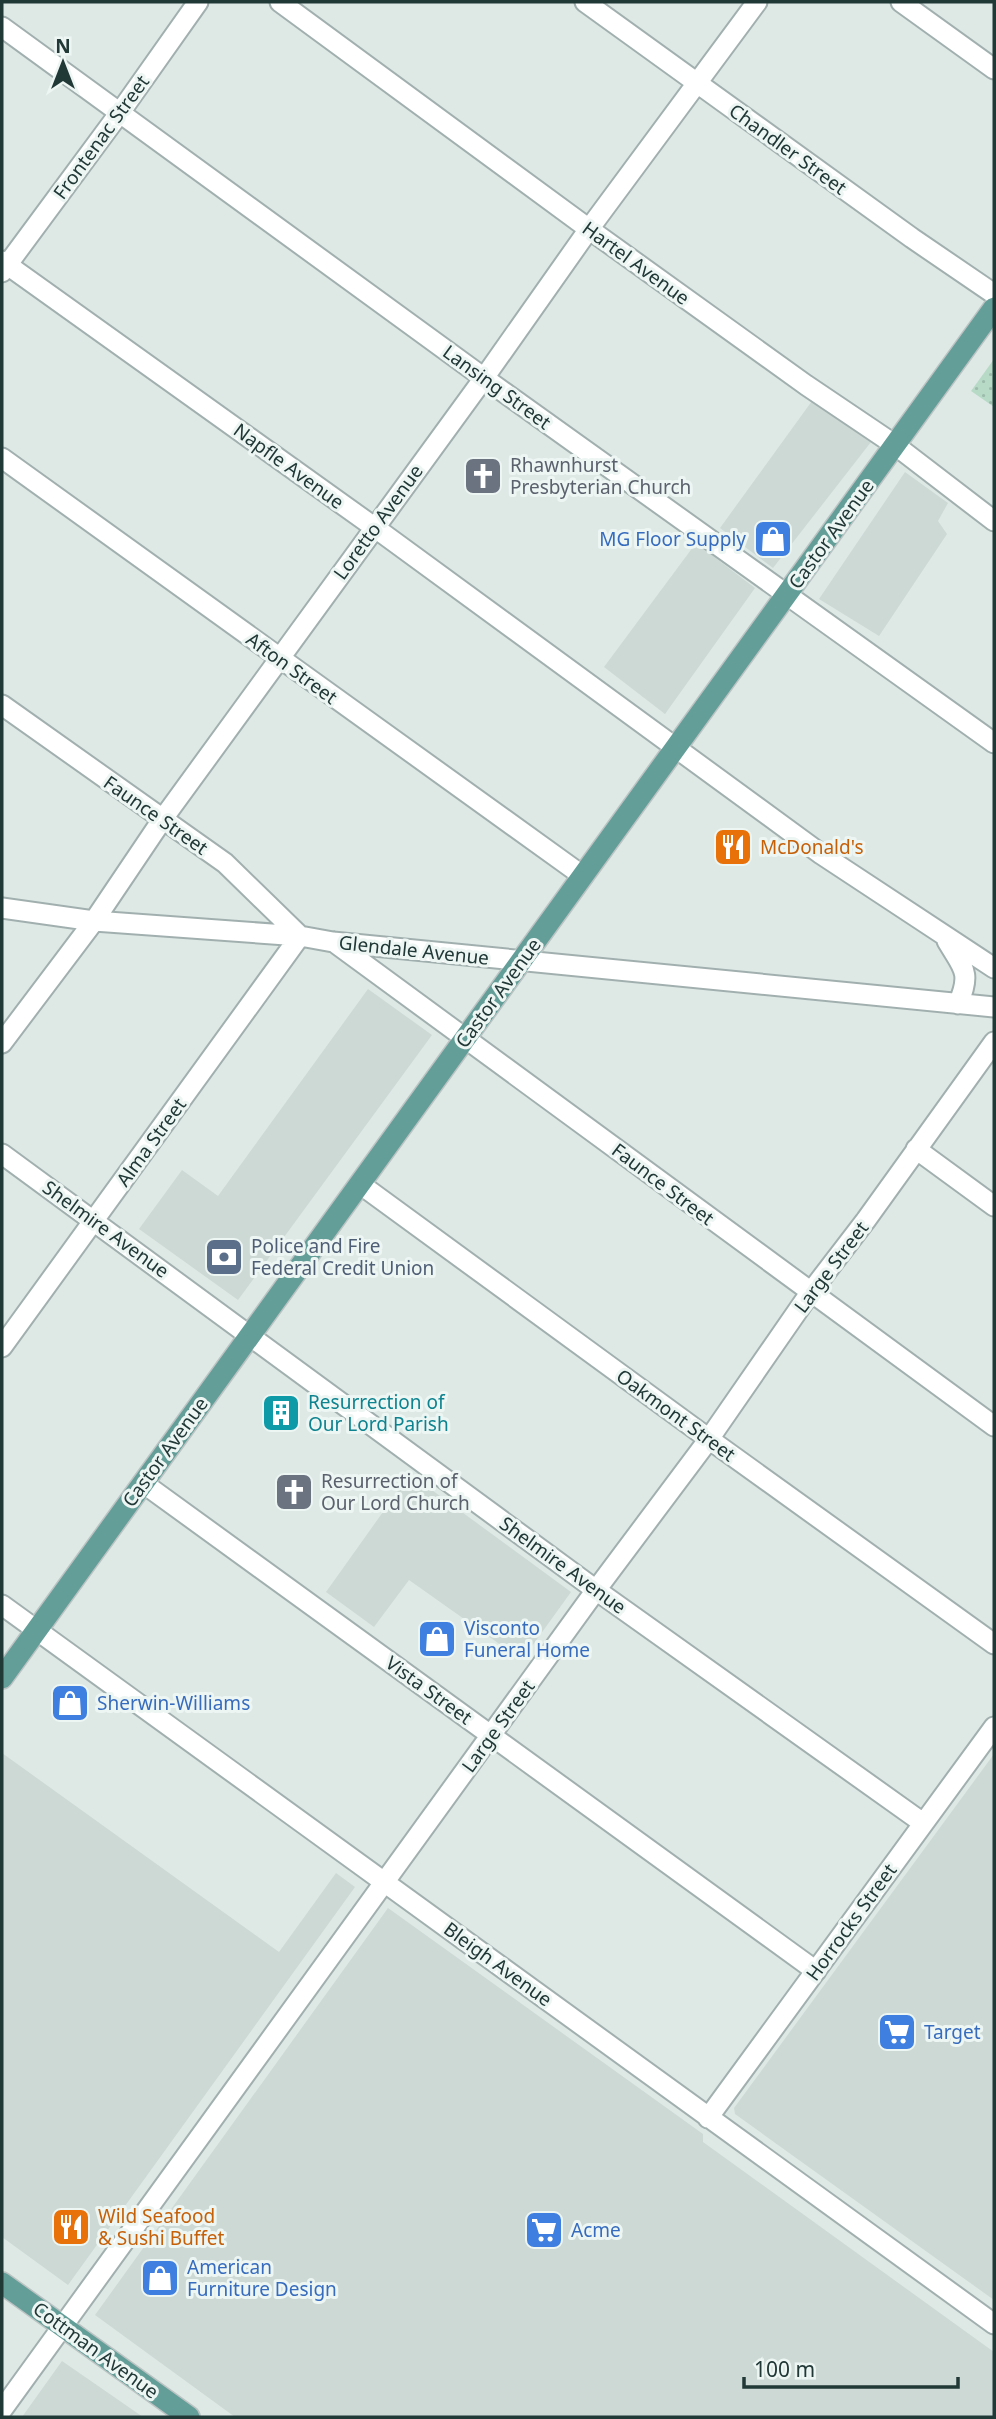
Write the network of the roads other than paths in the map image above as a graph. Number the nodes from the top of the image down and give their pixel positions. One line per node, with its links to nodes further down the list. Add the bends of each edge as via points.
1 (198, 2): 9 (street, Frontenac Street)
2 (280, 2): 10 (street, Hartel Avenue)
3 (584, 2): 8 (street, Chandler Street)
4 (757, 2): 8 (street, Loretto Avenue)
5 (901, 2): 7 (street)
6 (2, 27): 9 (street, Lansing Street)
7 (994, 69)
8 (695, 83): 10 (street, Loretto Avenue); 12 (street, Chandler Street)
9 (121, 111): 11 (street, Frontenac Street); 14 (street, Lansing Street)
10 (589, 229): 14 (street, Loretto Avenue); 15 (street, Hartel Avenue)
11 (3, 266): 18 (street, Napfle Avenue)
12 (994, 294)
13 (994, 308): 15 (main road, Castor Avenue)
14 (484, 378): 18 (street, Loretto Avenue); 19 (street, Lansing Street)
15 (895, 445): 17 (street, Hartel Avenue); 19 (main road, Castor Avenue)
16 (2, 458): 20 (street, Afton Street)
17 (994, 521)
18 (374, 527): 20 (street, Loretto Avenue); 23 (street, Napfle Avenue)
19 (787, 594): 22 (street, Lansing Street); 23 (main road, Castor Avenue)
20 (278, 659): 24 (street, Loretto Avenue); 25 (street, Afton Street)
21 (2, 705): 24 (street, Faunce Street)
22 (994, 743)
23 (675, 747): 25 (main road, Castor Avenue); 29 (street, Napfle Avenue)
24 (162, 820): 27 (street, Loretto Avenue); 28 (street, Faunce Street, via 225,863)
25 (583, 876): 31 (main road, Castor Avenue)
26 (2, 908): 27 (street, Glendale Avenue)
27 (94, 921): 28 (street, Glendale Avenue); 37 (street, Loretto Avenue)
28 (300, 936): 30 (street, Glendale Avenue); 42 (street, Alma Street)
29 (945, 937): 32 (street, Napfle Avenue); 33 (street, via 966,977)
30 (333, 942): 31 (street, Glendale Avenue); 35 (street, Faunce Street)
31 (522, 961): 33 (street, Glendale Avenue); 35 (main road, Castor Avenue)
32 (994, 968)
33 (958, 1004): 34 (street, Glendale Avenue)
34 (994, 1007)
35 (466, 1038): 40 (main road, Castor Avenue); 43 (street, Faunce Street)
36 (994, 1042): 38 (street, Large Street)
37 (2, 1043)
38 (916, 1149): 41 (street); 43 (street, Large Street)
39 (2, 1154): 42 (street, Shelmire Avenue)
40 (360, 1184): 44 (main road, Castor Avenue); 47 (street, Oakmont Street)
41 (994, 1206)
42 (93, 1221): 44 (street, Shelmire Avenue); 45 (street, Alma Street)
43 (810, 1293): 46 (street, Faunce Street); 47 (street, Large Street)
44 (250, 1335): 48 (main road, Castor Avenue); 49 (street, Shelmire Avenue)
45 (2, 1347)
46 (994, 1426)
47 (709, 1439): 49 (street, Large Street); 52 (street, Oakmont Street)
48 (143, 1483): 51 (main road, Castor Avenue); 55 (street, Vista Street)
49 (596, 1590): 55 (street, Large Street); 56 (street, Shelmire Avenue)
50 (2, 1605): 51 (street, Bleigh Avenue)
51 (36, 1630): 53 (main road, Castor Avenue); 57 (street, Bleigh Avenue)
52 (994, 1644)
53 (2, 1678)
54 (994, 1727): 56 (street, Horrocks Street)
55 (492, 1735): 57 (street, Large Street); 58 (street, Vista Street)
56 (923, 1824): 58 (street, Horrocks Street)
57 (385, 1883): 59 (street, Bleigh Avenue); 62 (street, Large Street)
58 (816, 1971): 59 (street, Horrocks Street)
59 (708, 2118): 61 (street, Bleigh Avenue)
60 (2, 2283): 62 (main road, Cottman Avenue)
61 (994, 2324)
62 (62, 2326): 63 (street, Large Street); 64 (main road, Cottman Avenue)
63 (2, 2410)
64 (189, 2417)

